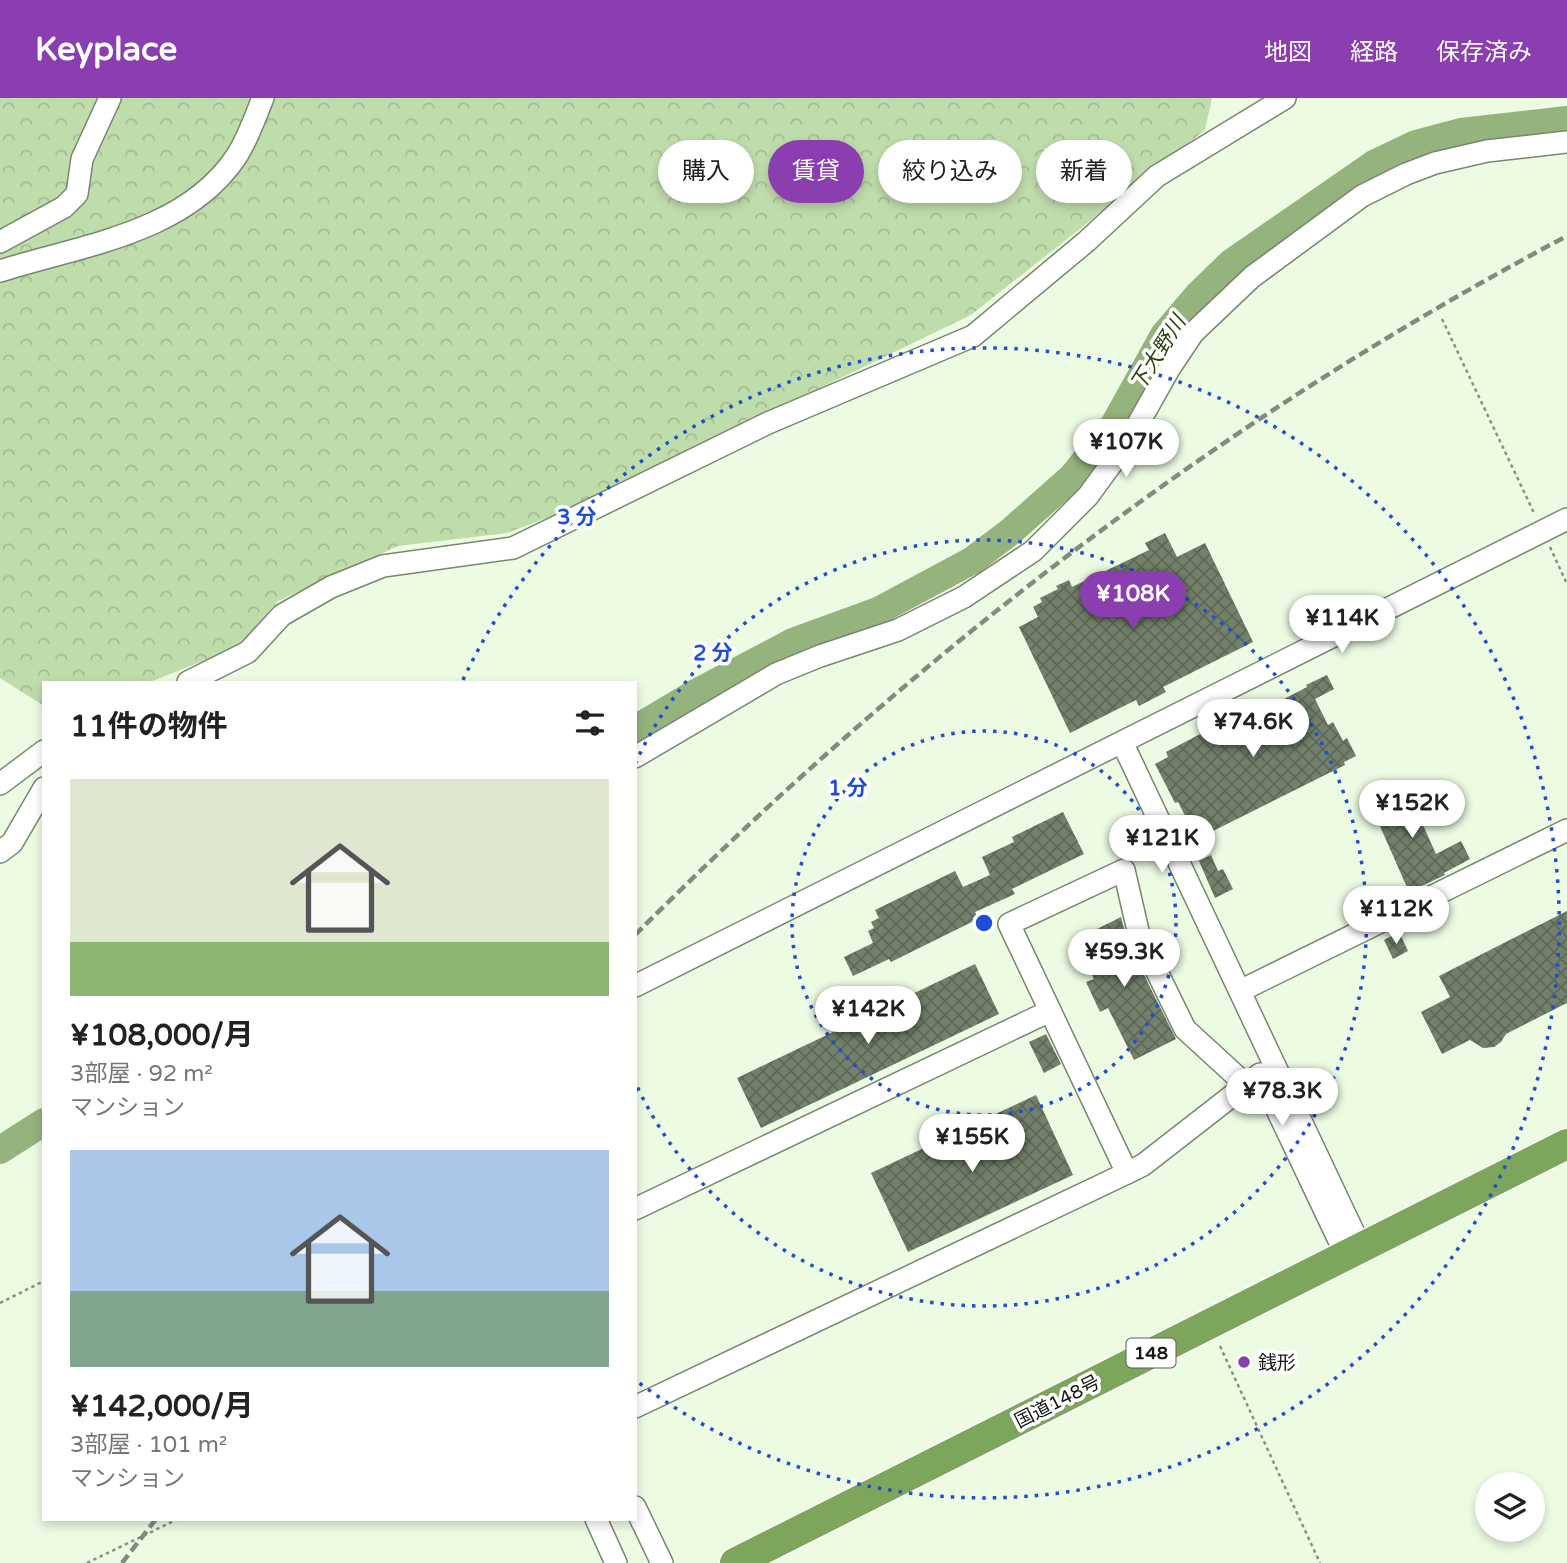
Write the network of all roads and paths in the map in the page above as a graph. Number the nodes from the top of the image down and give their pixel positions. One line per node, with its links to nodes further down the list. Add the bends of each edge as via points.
1 (110, 98): 5 (street, via 82,159 77,194 64,207)
2 (263, 98): 6 (street, via 238,155 198,198 172,215 111,238)
3 (1285, 98): 11 (street, via 1157,176 973,336 768,423 513,548 383,566 331,587 282,615 248,652)
4 (1567, 142): 14 (street, via 1487,150 1435,163 1363,196 1252,277 1194,333 1129,440 1088,496 1033,551 964,597 898,629 776,674)
5 (0, 242)
6 (0, 271)
7 (1443, 319): 9 (path)
8 (1567, 519): 9 (street)
9 (1543, 531): 10 (path); 12 (street)
10 (1567, 584)
11 (190, 681)
12 (1122, 742): 19 (street); 20 (street)
13 (42, 752): 15 (street)
14 (637, 757)
15 (0, 784)
16 (42, 791): 18 (street, via 12,842)
17 (1567, 830): 20 (street)
18 (0, 852)
19 (637, 985)
20 (1240, 991): 26 (street)
21 (1051, 1011): 22 (street, via 1009,923 1125,870 1139,935 1185,1029); 24 (street); 25 (street)
22 (1245, 1084): 24 (street); 26 (street, via 1260,1074)
23 (1567, 1144): 26 (highway, 国道148号 / 148)
24 (1128, 1173): 30 (street)
25 (637, 1208)
26 (1354, 1252): 29 (highway, 国道148号 / 148)
27 (42, 1283): 28 (path)
28 (0, 1303)
29 (1210, 1324): 37 (highway, 国道148号 / 148); 38 (path)
30 (637, 1405)
31 (637, 1511): 36 (street)
32 (174, 1521): 34 (path)
33 (597, 1521): 35 (street)
34 (87, 1563)
35 (616, 1563)
36 (662, 1563)
37 (735, 1563)
38 (1320, 1563)

